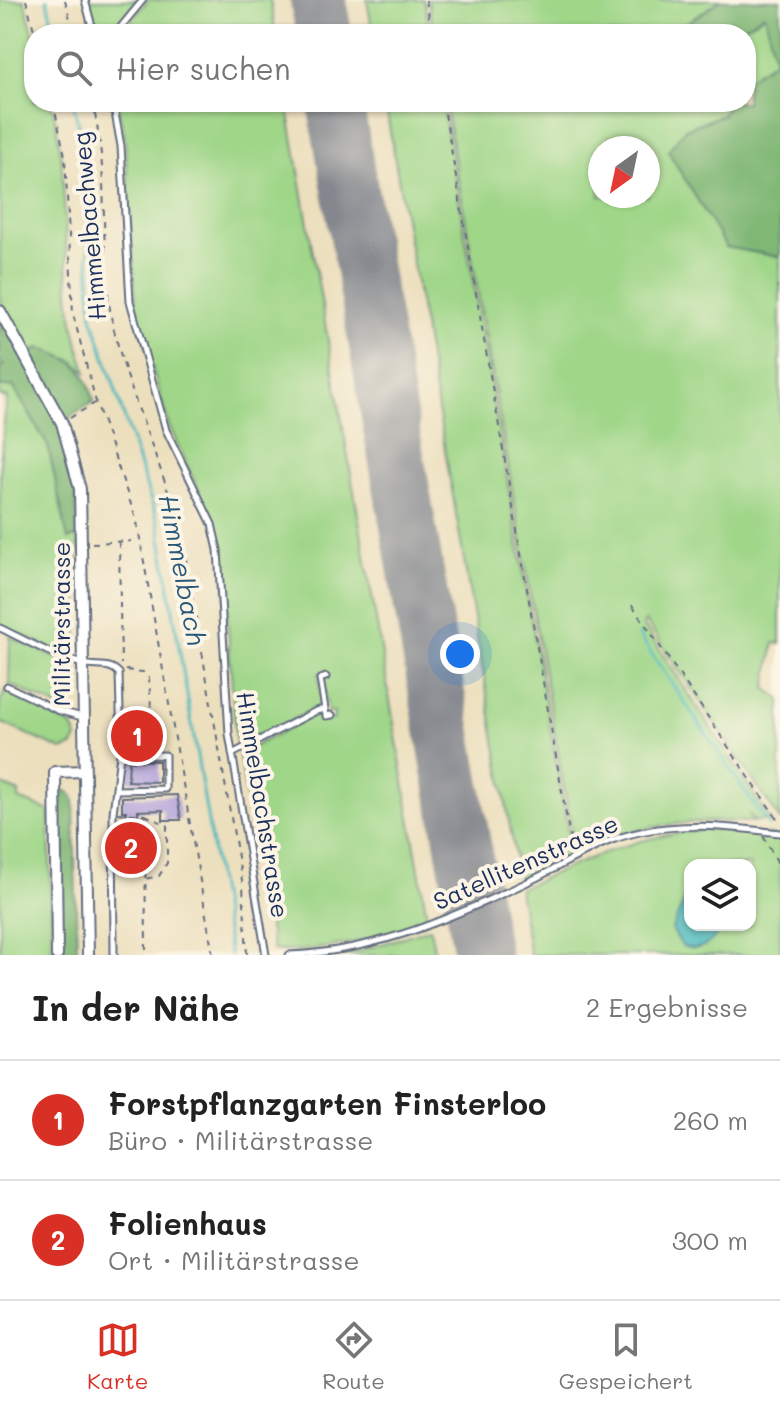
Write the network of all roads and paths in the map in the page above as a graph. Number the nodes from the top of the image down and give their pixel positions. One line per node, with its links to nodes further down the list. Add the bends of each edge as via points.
1 (26, 0): 6 (path)
2 (65, 0): 7 (path)
3 (85, 0): 8 (lane)
4 (143, 0): 9 (lane)
5 (426, 0): 10 (path)
6 (32, 24)
7 (71, 24)
8 (91, 24)
9 (123, 24)
10 (430, 24)
11 (55, 112): 16 (path, via 65,156 73,314)
12 (94, 112): 49 (path, Himmelbachweg, via 101,146 111,315 183,543 243,886)
13 (115, 112): 31 (lane, Himmelbachstrasse, via 130,301 166,430 212,524 218,550)
14 (445, 112): 41 (path, via 570,838)
15 (0, 311): 17 (street, Militärstrasse)
16 (96, 402): 17 (path); 48 (path, via 137,522)
17 (62, 423): 20 (street, Militärstrasse, via 80,489)
18 (131, 541): 19 (path)
19 (119, 542): 20 (path); 24 (path)
20 (86, 544): 23 (street, Militärstrasse)
21 (632, 605): 38 (path)
22 (0, 628): 23 (lane)
23 (83, 664): 24 (lane); 29 (street, Militärstrasse)
24 (120, 671): 30 (path, via 140,671 149,678); 33 (lane)
25 (326, 677): 27 (lane, via 320,679)
26 (7, 686): 29 (lane)
27 (325, 709): 28 (lane, via 326,716); 31 (lane)
28 (332, 715)
29 (83, 718): 34 (street, Militärstrasse)
30 (152, 727): 32 (lane)
31 (232, 754): 50 (lane, Himmelbachstrasse)
32 (152, 755): 33 (lane); 35 (lane, via 165,755 165,789)
33 (120, 756): 35 (lane)
34 (85, 771): 44 (street, via 55,772); 45 (street, Militärstrasse)
35 (115, 790): 36 (lane)
36 (113, 813): 37 (path); 46 (lane)
37 (145, 815): 43 (path); 43 (path, via 167,825 167,863 159,876)
38 (780, 823)
39 (764, 831): 40 (lane, Satellitenstrasse); 41 (lane, Satellitenstrasse, via 710,824 666,828 613,840); 42 (path, via 763,840)
40 (780, 833)
41 (579, 857): 51 (lane, Satellitenstrasse, via 422,928 368,946)
42 (780, 867)
43 (144, 879): 47 (path)
44 (57, 955)
45 (88, 955)
46 (114, 955)
47 (146, 955)
48 (213, 955)
49 (247, 955)
50 (266, 955)
51 (289, 955)

